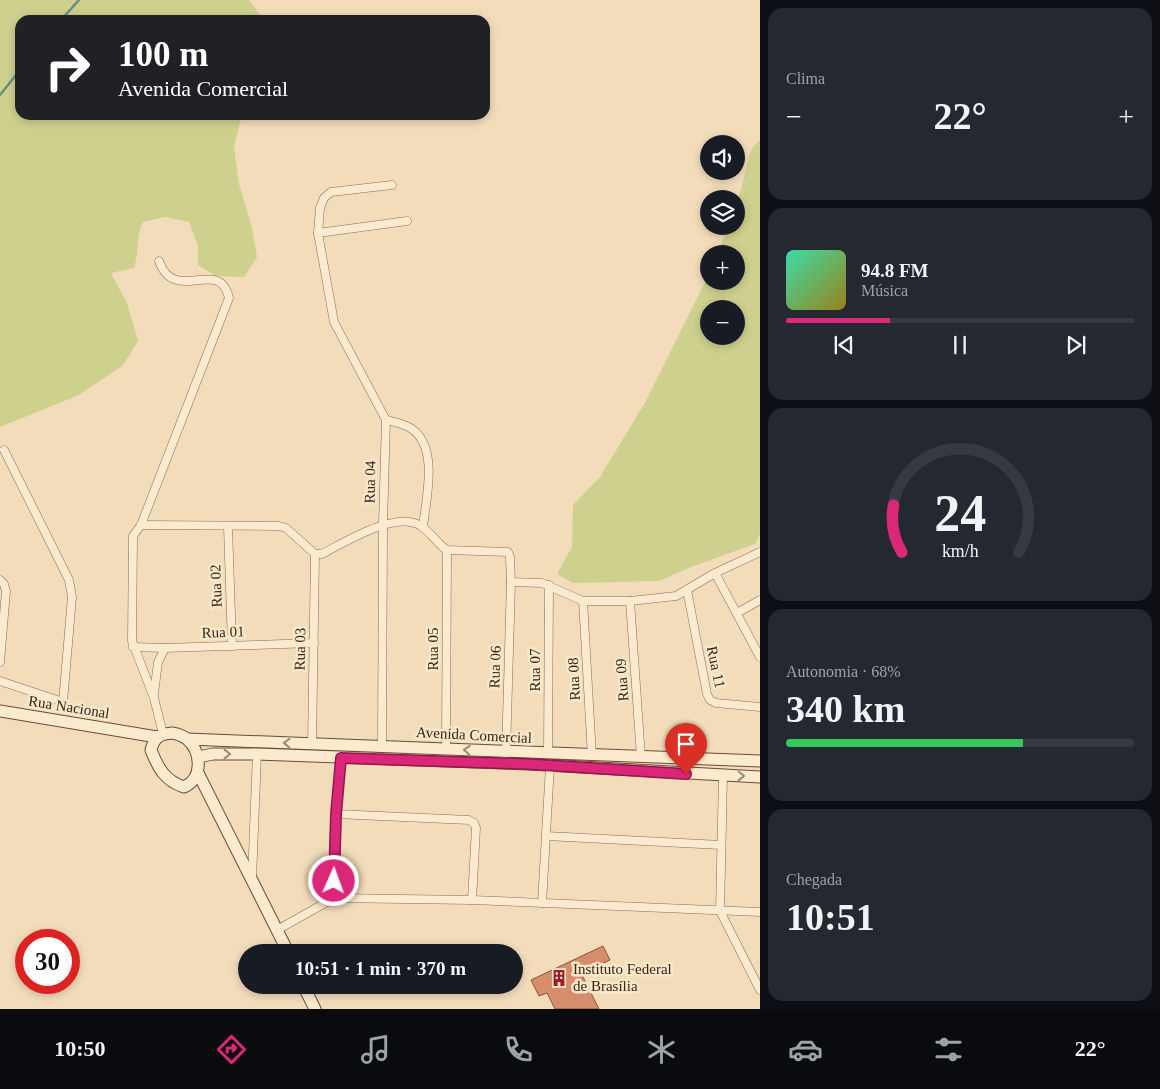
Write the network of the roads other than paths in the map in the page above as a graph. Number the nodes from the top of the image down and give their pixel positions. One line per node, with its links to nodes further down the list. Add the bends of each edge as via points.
1 (392, 185): 3 (street, via 331,192 320,208)
2 (407, 221): 3 (street)
3 (318, 233): 5 (street, via 336,328)
4 (159, 261): 8 (street, via 163,272 170,278 222,283 228,298)
5 (386, 420): 7 (street, Rua 04); 10 (street, via 411,428 427,450 429,465)
6 (4, 450): 30 (street, via 69,580 72,597 63,702)
7 (383, 524): 10 (street, via 412,522); 13 (street, via 322,554); 38 (street, Rua 04)
8 (141, 525): 9 (street); 25 (street, via 133,536)
9 (228, 526): 13 (street, via 286,528); 24 (street, Rua 02)
10 (423, 527): 11 (street)
11 (447, 550): 16 (street, Rua 06, via 508,552); 39 (street, Rua 05)
12 (760, 552): 14 (street)
13 (315, 554): 23 (street, Rua 03)
14 (715, 573): 18 (street); 22 (street)
15 (0, 580): 27 (street, via 6,591)
16 (511, 582): 17 (street); 41 (street, Rua 06)
17 (549, 585): 20 (street); 48 (street, Rua 07)
18 (687, 590): 21 (street, via 676,596); 32 (street, Rua 11, via 710,700)
19 (760, 600): 22 (street)
20 (583, 601): 21 (street); 43 (street, Rua 08)
21 (630, 601): 45 (street, Rua 09)
22 (737, 613): 28 (street)
23 (314, 643): 24 (street, Rua 01); 37 (street, Rua 03)
24 (232, 646): 26 (street, Rua 01)
25 (133, 647): 26 (street, Rua 01); 31 (street)
26 (165, 648): 31 (street, via 158,662)
27 (0, 650): 29 (street)
28 (760, 657)
29 (0, 662)
30 (0, 682)
31 (154, 698): 35 (street)
32 (760, 707)
33 (0, 710): 34 (street, Rua Nacional)
34 (132, 733): 35 (street, Rua Nacional); 40 (street)
35 (160, 736): 36 (street, via 172,733); 40 (street)
36 (187, 739): 37 (street, Avenida Comercial, one-way to 36); 44 (street)
37 (312, 744): 38 (street, Avenida Comercial)
38 (382, 746): 39 (street, Avenida Comercial)
39 (446, 748): 41 (street, Avenida Comercial, one-way to 39)
40 (151, 750): 54 (street, via 163,774)
41 (506, 753): 47 (street, Avenida Comercial)
42 (257, 754): 44 (street, Avenida Comercial, one-way to 42); 46 (street, Avenida Comercial); 59 (street)
43 (592, 756): 45 (street, Avenida Comercial); 49 (street, Avenida Comercial)
44 (198, 757): 51 (street)
45 (641, 757): 50 (street, Avenida Comercial)
46 (341, 758): 47 (street, Avenida Comercial); 56 (street)
47 (527, 759): 48 (street, Avenida Comercial)
48 (549, 760): 49 (street, Avenida Comercial); 57 (street, Rua 07)
49 (574, 761): 52 (street, Avenida Comercial)
50 (760, 761)
51 (198, 773): 54 (street, via 191,784); 55 (street)
52 (722, 776): 53 (street, Avenida Comercial, one-way to 53); 58 (street)
53 (760, 776)
54 (184, 787): 55 (street)
55 (211, 802): 59 (street)
56 (336, 814): 60 (street); 61 (street, via 469,820 474,823)
57 (546, 836): 58 (street); 62 (street, Rua 07)
58 (721, 845): 63 (street)
59 (252, 883): 65 (street)
60 (334, 898): 61 (street); 65 (street)
61 (472, 900): 62 (street)
62 (542, 903): 63 (street)
63 (720, 911): 64 (street); 67 (street)
64 (760, 912)
65 (277, 930): 66 (street)
66 (284, 944)
67 (760, 990)
68 (308, 994): 69 (street)
69 (315, 1009)

